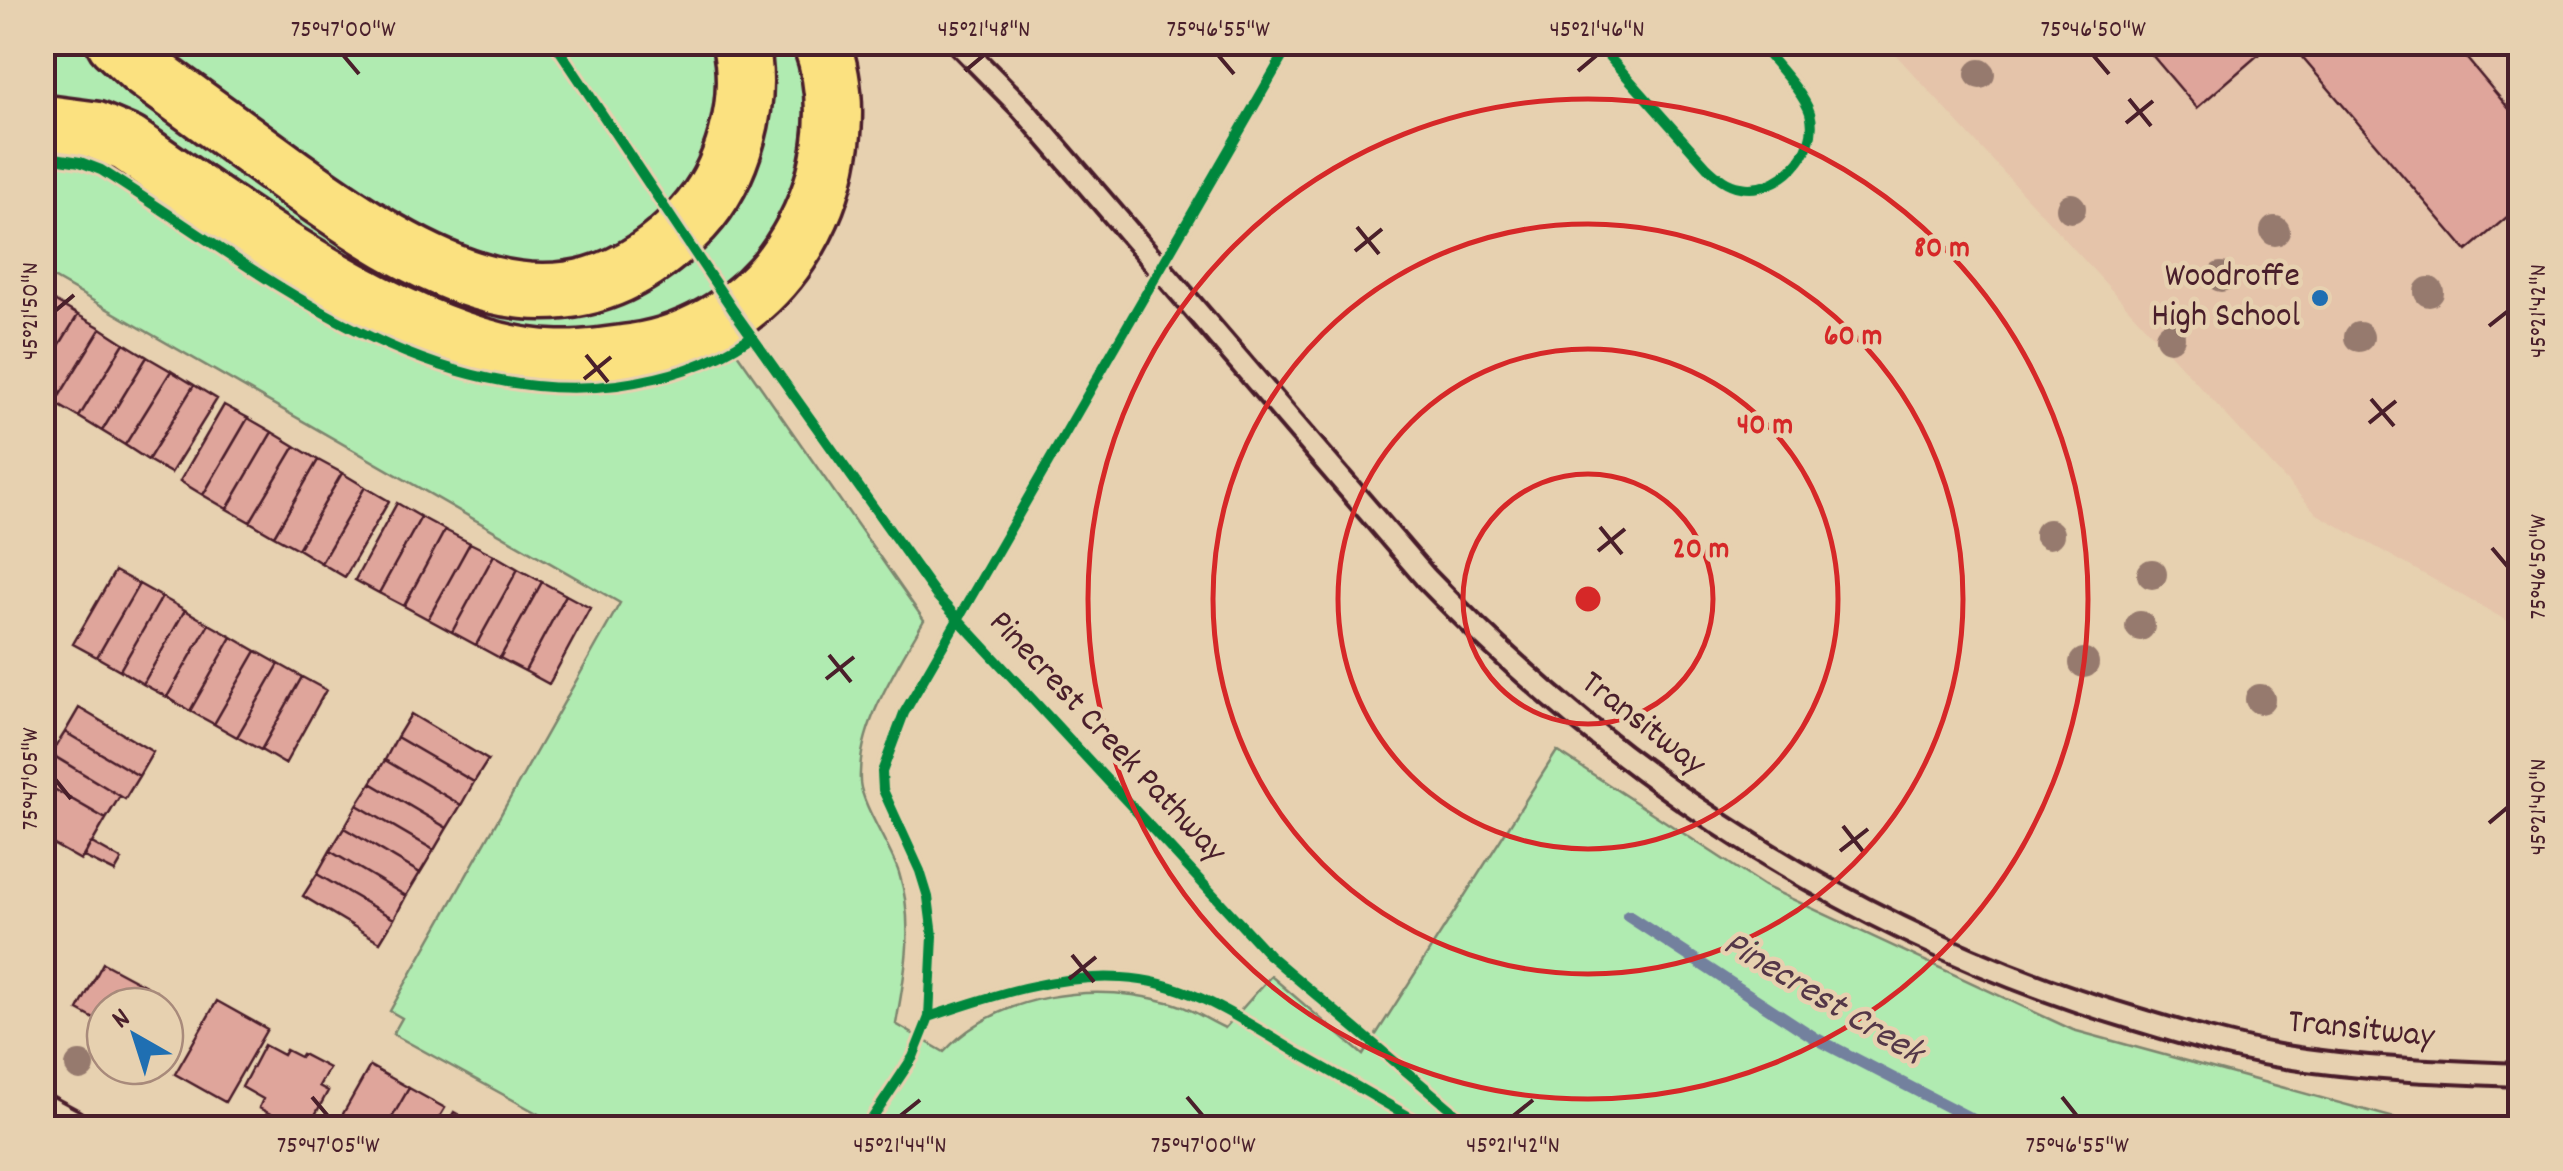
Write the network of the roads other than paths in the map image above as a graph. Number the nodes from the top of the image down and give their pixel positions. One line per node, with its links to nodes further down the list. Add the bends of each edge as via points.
1 (115, 42): 2 (highway, via 366,230 455,274 542,292 618,277 647,262 710,201 738,134)
2 (740, 42)
3 (821, 42): 5 (highway, via 834,127 827,168 814,208 780,268 711,326 680,342 602,356 519,354 452,336 329,279 128,144 95,130)
4 (958, 42): 6 (lane, Transitway, via 1036,122 1483,637 1617,750 1735,836 1913,935 2112,1012 2203,1039 2328,1063)
5 (42, 123)
6 (2520, 1075)
7 (42, 1114): 8 (street)
8 (68, 1128)

